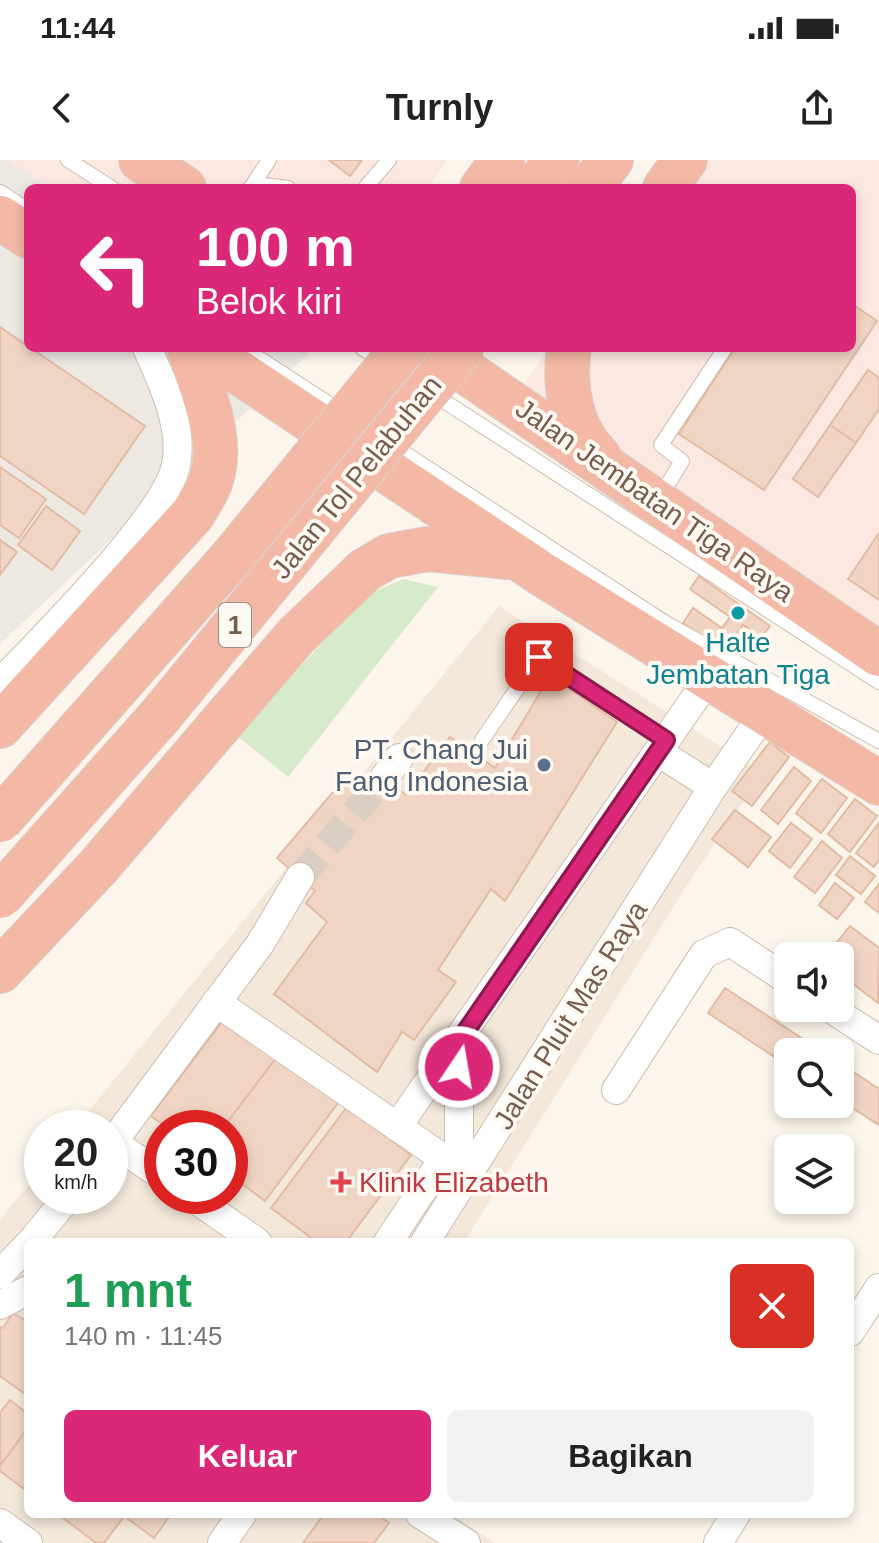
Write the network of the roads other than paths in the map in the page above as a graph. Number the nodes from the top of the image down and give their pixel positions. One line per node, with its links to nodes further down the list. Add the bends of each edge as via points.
1 (68, 160): 9 (lane)
2 (141, 160): 10 (highway)
3 (269, 160): 11 (lane)
4 (389, 160): 12 (lane)
5 (502, 160): 13 (highway)
6 (557, 160): 14 (highway)
7 (611, 160): 15 (highway)
8 (685, 160): 16 (highway)
9 (106, 184)
10 (178, 184)
11 (253, 184)
12 (368, 184)
13 (485, 184)
14 (537, 184)
15 (592, 184)
16 (668, 184)
17 (0, 192): 18 (lane)
18 (24, 207)
19 (0, 218): 20 (highway)
20 (24, 233)
21 (149, 352): 36 (street, via 175,431 176,465 170,484 99,575)
22 (211, 352): 38 (highway, via 212,479 193,514)
23 (214, 352): 32 (highway)
24 (214, 352): 40 (lane, via 669,625)
25 (376, 352): 29 (lane)
26 (459, 352): 46 (highway, Jalan Tol Pelabuhan / 1, bridge, via 160,716)
27 (569, 352): 30 (highway, via 573,414 585,443)
28 (722, 352): 31 (lane, via 661,445 682,461)
29 (413, 363): 30 (highway, Jalan Jembatan Tiga Raya); 35 (lane); 44 (highway, Jalan Tol Pelabuhan / 1, bridge, via 233,556)
30 (611, 469): 31 (highway, Jalan Jembatan Tiga Raya)
31 (657, 501): 33 (highway, Jalan Jembatan Tiga Raya)
32 (519, 559): 34 (highway); 47 (highway, via 428,549 389,556 365,570 296,636 98,867)
33 (879, 654)
34 (709, 678): 37 (highway); 41 (street)
35 (879, 682)
36 (0, 683)
37 (765, 712): 42 (highway); 43 (street, Jalan Pluit Mas Raya)
38 (0, 726)
39 (482, 740): 41 (lane, via 539,657)
40 (879, 741)
41 (662, 746): 43 (street); 52 (street)
42 (879, 783)
43 (713, 787): 56 (street, Jalan Pluit Mas Raya)
44 (0, 820)
45 (300, 877): 49 (street, via 260,944)
46 (0, 896)
47 (0, 971)
48 (774, 971): 53 (street, via 730,942 704,954)
49 (216, 1002): 54 (street); 55 (street)
50 (851, 1022): 51 (street)
51 (879, 1040)
52 (459, 1041): 55 (street); 56 (street)
53 (616, 1090)
54 (128, 1122)
55 (397, 1127): 56 (street)
56 (457, 1168): 61 (street); 62 (street, Jalan Pluit Mas Raya)
57 (54, 1214): 59 (street)
58 (217, 1214): 60 (street)
59 (35, 1238)
60 (251, 1238)
61 (392, 1238)
62 (427, 1238)
63 (24, 1250): 64 (street)
64 (0, 1274)
65 (879, 1288): 68 (street)
66 (24, 1292): 67 (street)
67 (0, 1305)
68 (854, 1326)
69 (239, 1518): 74 (street)
70 (426, 1518): 75 (street)
71 (734, 1518): 76 (street)
72 (0, 1523): 73 (street)
73 (28, 1543)
74 (222, 1543)
75 (466, 1543)
76 (718, 1543)

